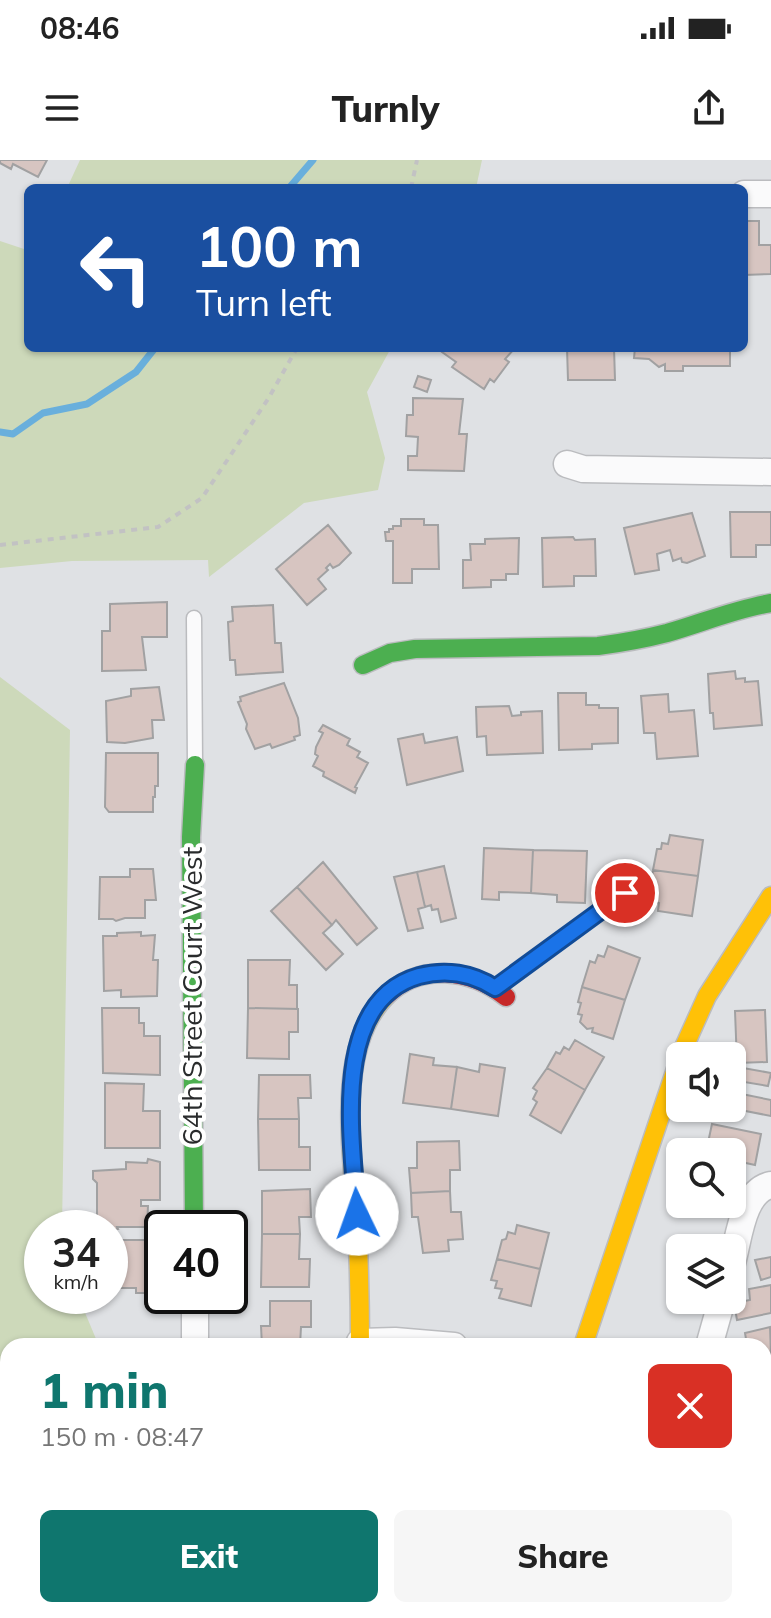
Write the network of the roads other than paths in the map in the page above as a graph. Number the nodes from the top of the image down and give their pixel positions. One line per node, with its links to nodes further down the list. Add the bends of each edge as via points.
1 (748, 194): 2 (street)
2 (771, 194)
3 (567, 464): 4 (street, via 583,469)
4 (771, 472)
5 (771, 603): 7 (street, via 622,643 415,649)
6 (194, 618): 8 (lane)
7 (363, 665)
8 (195, 765): 15 (street, 64th Street Court West)
9 (625, 893): 11 (lane)
10 (771, 896): 12 (street, via 707,996)
11 (500, 993): 20 (street, via 467,975 423,975 390,992 365,1025 355,1055 351,1103)
12 (686, 1042)
13 (666, 1098): 21 (street)
14 (771, 1185): 16 (street, via 752,1198)
15 (194, 1210)
16 (741, 1234)
17 (195, 1314): 19 (street)
18 (718, 1314): 22 (street)
19 (195, 1338)
20 (360, 1338)
21 (586, 1338)
22 (711, 1338)

